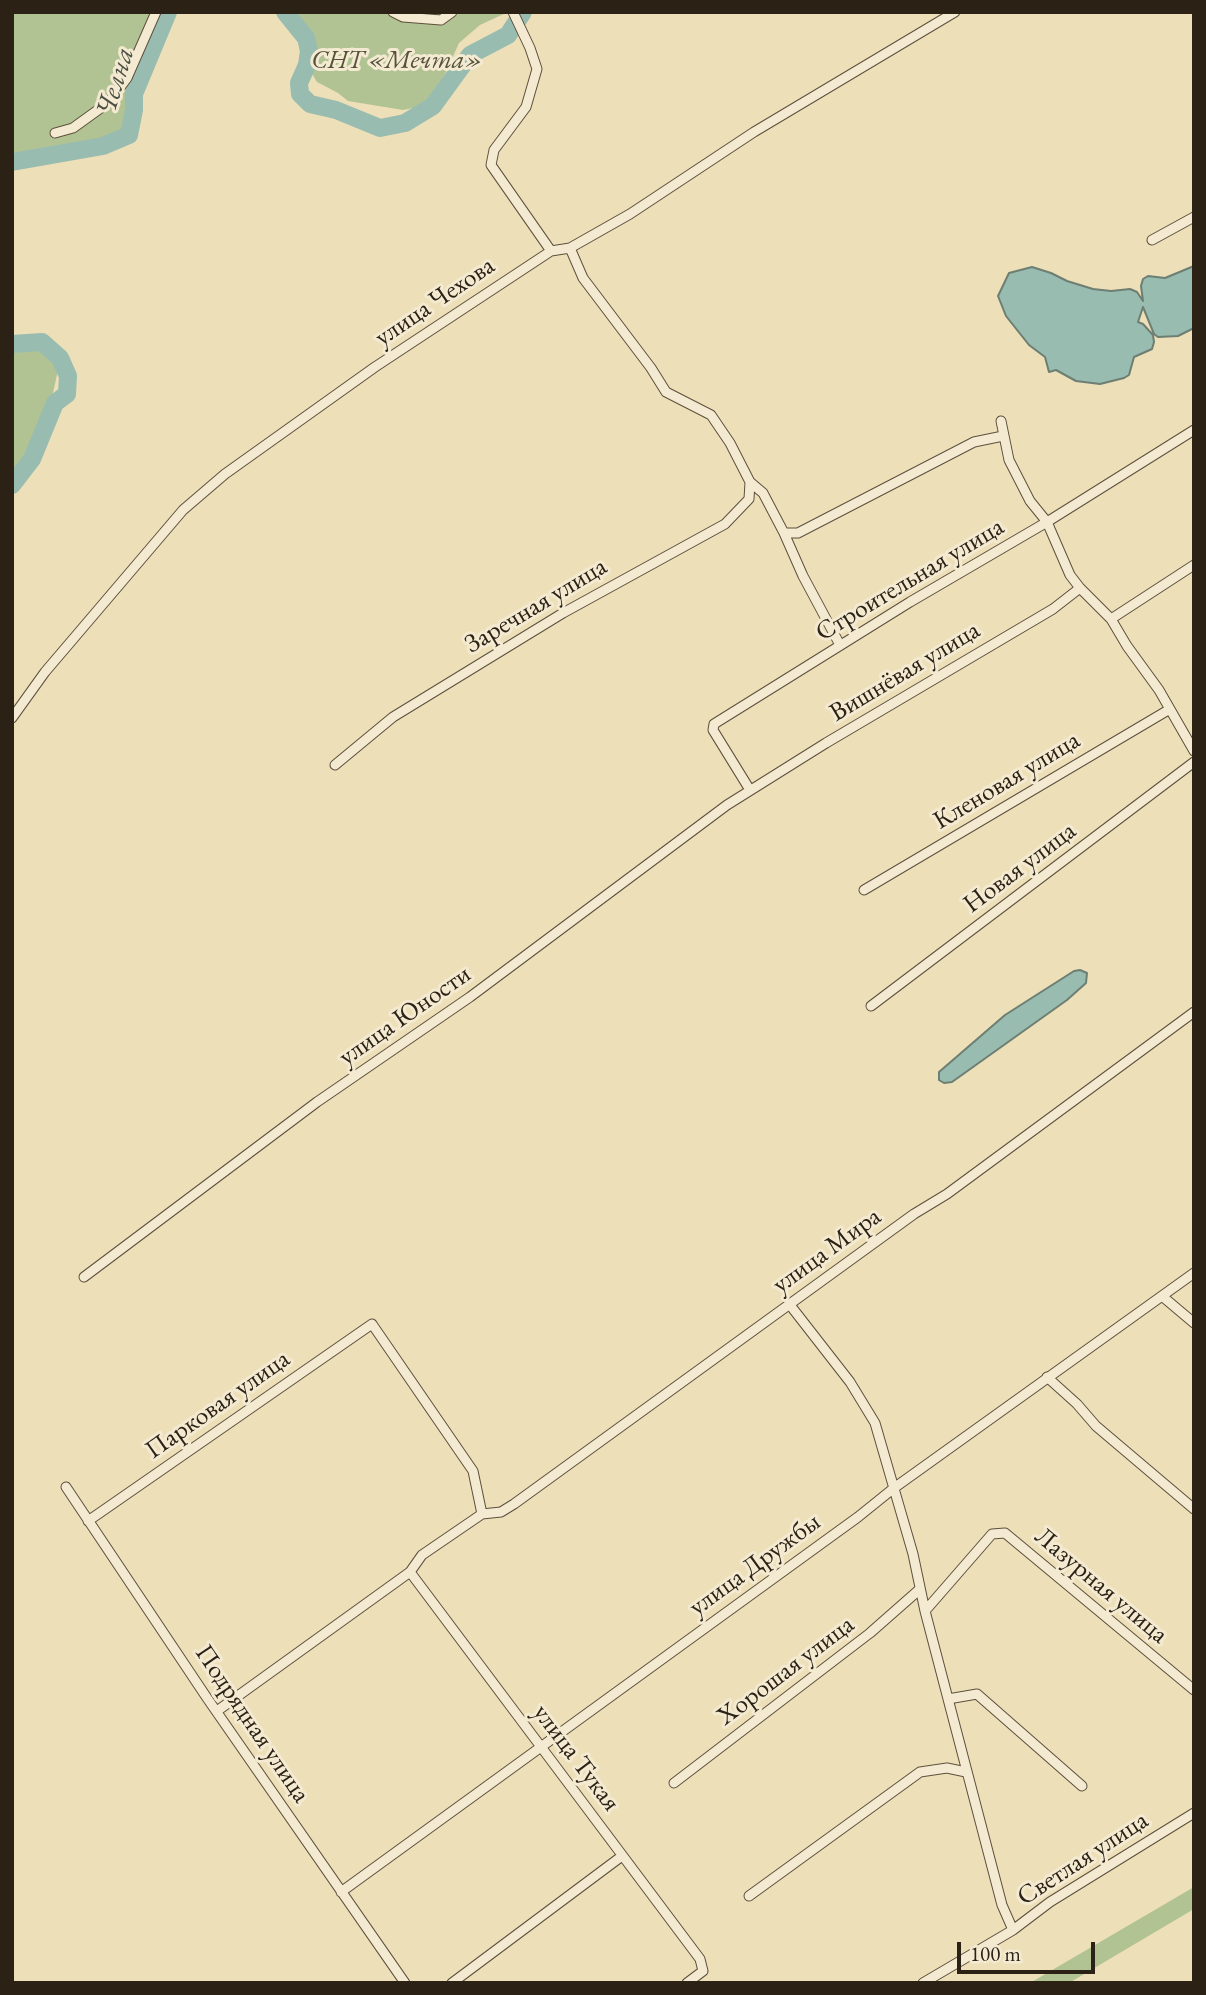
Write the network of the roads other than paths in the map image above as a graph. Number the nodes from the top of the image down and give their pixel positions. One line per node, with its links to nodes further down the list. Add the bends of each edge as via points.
1 (156, 12): 6 (street, via 127,78 109,102 73,128)
2 (393, 12): 3 (street, via 441,20)
3 (452, 12)
4 (513, 12): 10 (street, via 537,69 526,107 494,150 491,165)
5 (955, 12): 9 (street, улица Чехова)
6 (55, 133)
7 (1194, 217): 8 (street)
8 (1152, 240)
9 (570, 248): 10 (street, улица Чехова); 14 (street, via 583,278 666,393 711,415)
10 (551, 251): 22 (street, улица Чехова, via 375,367 225,474 183,510 45,672)
11 (1001, 421): 13 (street)
12 (1194, 430): 15 (street, Строительная улица)
13 (1003, 436): 15 (street, via 1014,470); 16 (street, via 974,442 798,533)
14 (750, 482): 16 (street, via 763,493); 25 (street, Заречная улица, via 749,499 725,524 562,613 393,717)
15 (1047, 523): 18 (street); 20 (street, Строительная улица)
16 (784, 533): 20 (street)
17 (1194, 565): 19 (street)
18 (1080, 588): 19 (street); 26 (street, Вишнёвая улица, via 1053,609)
19 (1111, 619): 21 (street)
20 (840, 645): 26 (street, Строительная улица, via 712,727)
21 (1170, 709): 23 (street); 27 (street, Кленовая улица)
22 (12, 718)
23 (1194, 751)
24 (1194, 762): 28 (street, Новая улица)
25 (335, 765)
26 (750, 790): 31 (street, улица Юности)
27 (864, 890)
28 (871, 1006)
29 (1194, 1012): 33 (street, улица Мира)
30 (1194, 1273): 32 (street, улица Дружбы)
31 (84, 1276)
32 (1162, 1296): 34 (street); 35 (street, улица Дружбы)
33 (790, 1304): 37 (street, via 875,1423); 39 (street, улица Мира, via 514,1504 501,1512)
34 (1194, 1323)
35 (1047, 1377): 37 (street, улица Дружбы); 38 (street, via 1096,1426)
36 (66, 1488): 40 (street, Подрядная улица)
37 (894, 1488): 42 (street); 47 (street, улица Дружбы)
38 (1194, 1509)
39 (482, 1514): 40 (street, Парковая улица, via 474,1471 372,1324); 41 (street, улица Мира, via 422,1555)
40 (88, 1521): 46 (street, Подрядная улица)
41 (410, 1572): 46 (street, улица Мира); 47 (street, улица Тукая)
42 (920, 1589): 43 (street); 49 (street, Хорошая улица, via 870,1633)
43 (925, 1611): 44 (street, Лазурная улица, via 992,1534 1005,1534); 45 (street)
44 (1194, 1690)
45 (948, 1699): 48 (street); 50 (street, via 977,1694)
46 (216, 1711): 53 (street, Подрядная улица)
47 (541, 1746): 52 (street, улица Тукая); 53 (street, улица Дружбы)
48 (966, 1772): 54 (street, via 947,1768 920,1772); 55 (street)
49 (674, 1783)
50 (1082, 1786)
51 (1194, 1813): 55 (street, Светлая улица)
52 (622, 1856): 57 (street); 58 (street, улица Тукая, via 700,1959 704,1971)
53 (341, 1892): 56 (street, Подрядная улица)
54 (749, 1896)
55 (1013, 1930): 59 (street, Светлая улица)
56 (405, 1983)
57 (452, 1983)
58 (687, 1983)
59 (923, 1983)

